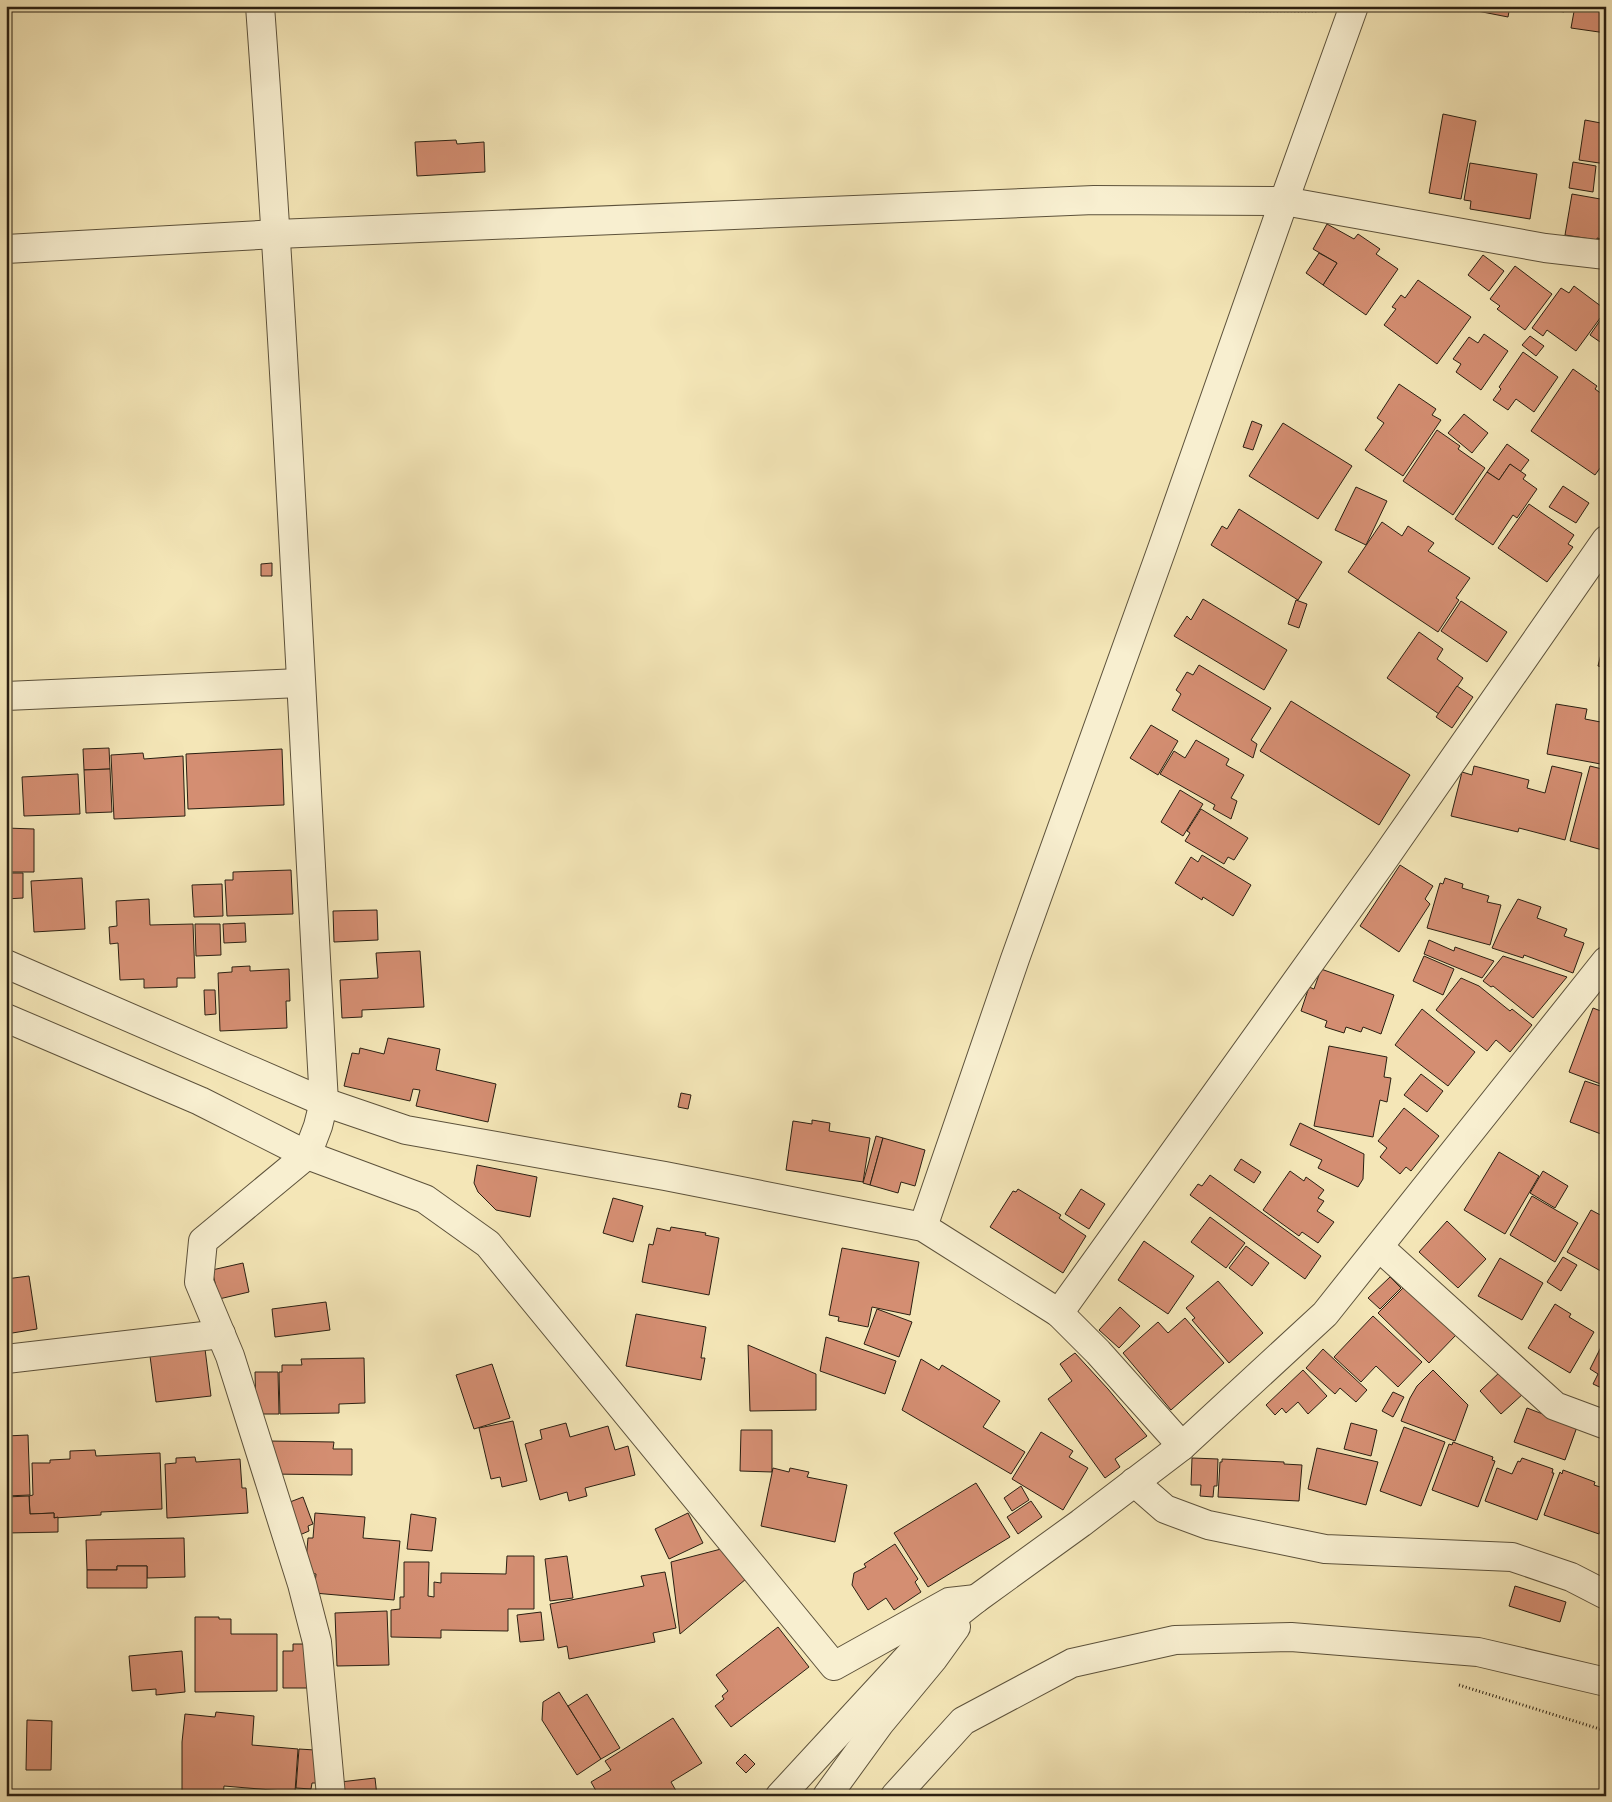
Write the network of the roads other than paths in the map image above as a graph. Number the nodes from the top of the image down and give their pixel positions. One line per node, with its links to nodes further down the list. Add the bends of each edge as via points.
1 (260, 6): 4 (street)
2 (1354, 9): 3 (street)
3 (1284, 201): 4 (street, via 1094,200); 6 (street, via 1545,248); 15 (street)
4 (276, 234): 5 (street); 8 (street)
5 (6, 249)
6 (1606, 255)
7 (1606, 540): 17 (street, via 1376,870)
8 (300, 683): 9 (street); 13 (street)
9 (6, 696)
10 (1606, 961): 16 (street)
11 (6, 964): 13 (street)
12 (6, 1018): 14 (street, via 200,1101)
13 (324, 1102): 14 (street); 15 (street, via 406,1130 665,1176)
14 (307, 1155): 18 (street, via 204,1241 199,1282); 24 (street, via 424,1199 488,1244 834,1666 949,1602)
15 (923, 1227): 17 (street)
16 (1379, 1247): 20 (street, via 1555,1406); 21 (street, via 1325,1314)
17 (1059, 1313): 21 (street)
18 (221, 1334): 19 (street); 26 (street, via 318,1642)
19 (6, 1359)
20 (1606, 1425)
21 (1182, 1446): 22 (street)
22 (1134, 1482): 23 (street, via 1166,1509 1208,1525 1325,1549 1512,1558 1571,1577); 24 (street)
23 (1606, 1595)
24 (976, 1599): 27 (street, via 924,1640); 28 (street)
25 (1606, 1682): 29 (street, via 1478,1652 1291,1637 1175,1640 1072,1663 963,1721)
26 (331, 1796)
27 (780, 1796)
28 (827, 1796)
29 (895, 1796)

